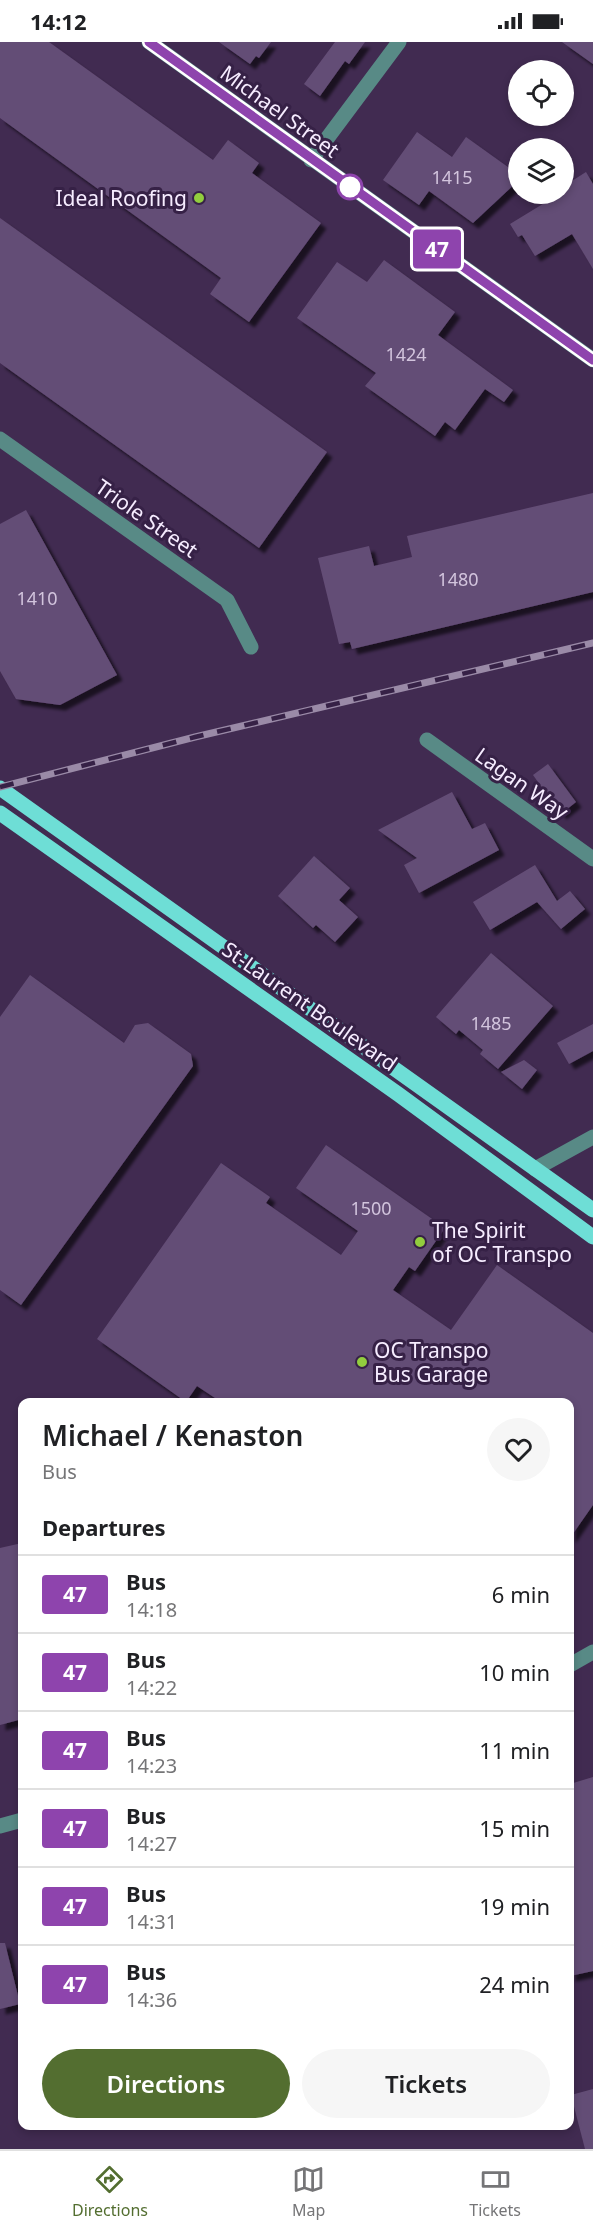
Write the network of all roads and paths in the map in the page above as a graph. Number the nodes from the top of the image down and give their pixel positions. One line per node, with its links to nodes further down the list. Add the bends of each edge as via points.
1 (148, 42): 3 (street, Michael Street)
2 (399, 42): 3 (street)
3 (311, 159): 4 (street, Michael Street)
4 (593, 360)
5 (0, 439): 6 (street, Triole Street, via 227,600)
6 (251, 647)
7 (427, 740): 10 (street, Lagan Way)
8 (0, 788): 12 (main road, St-Laurent Boulevard)
9 (0, 813): 14 (main road, St-Laurent Boulevard)
10 (593, 859)
11 (593, 1137): 12 (street)
12 (536, 1169): 13 (main road, St-Laurent Boulevard)
13 (593, 1210)
14 (593, 1237)
15 (593, 1652): 16 (street)
16 (574, 1663)
17 (18, 1821): 18 (street)
18 (0, 1826)

